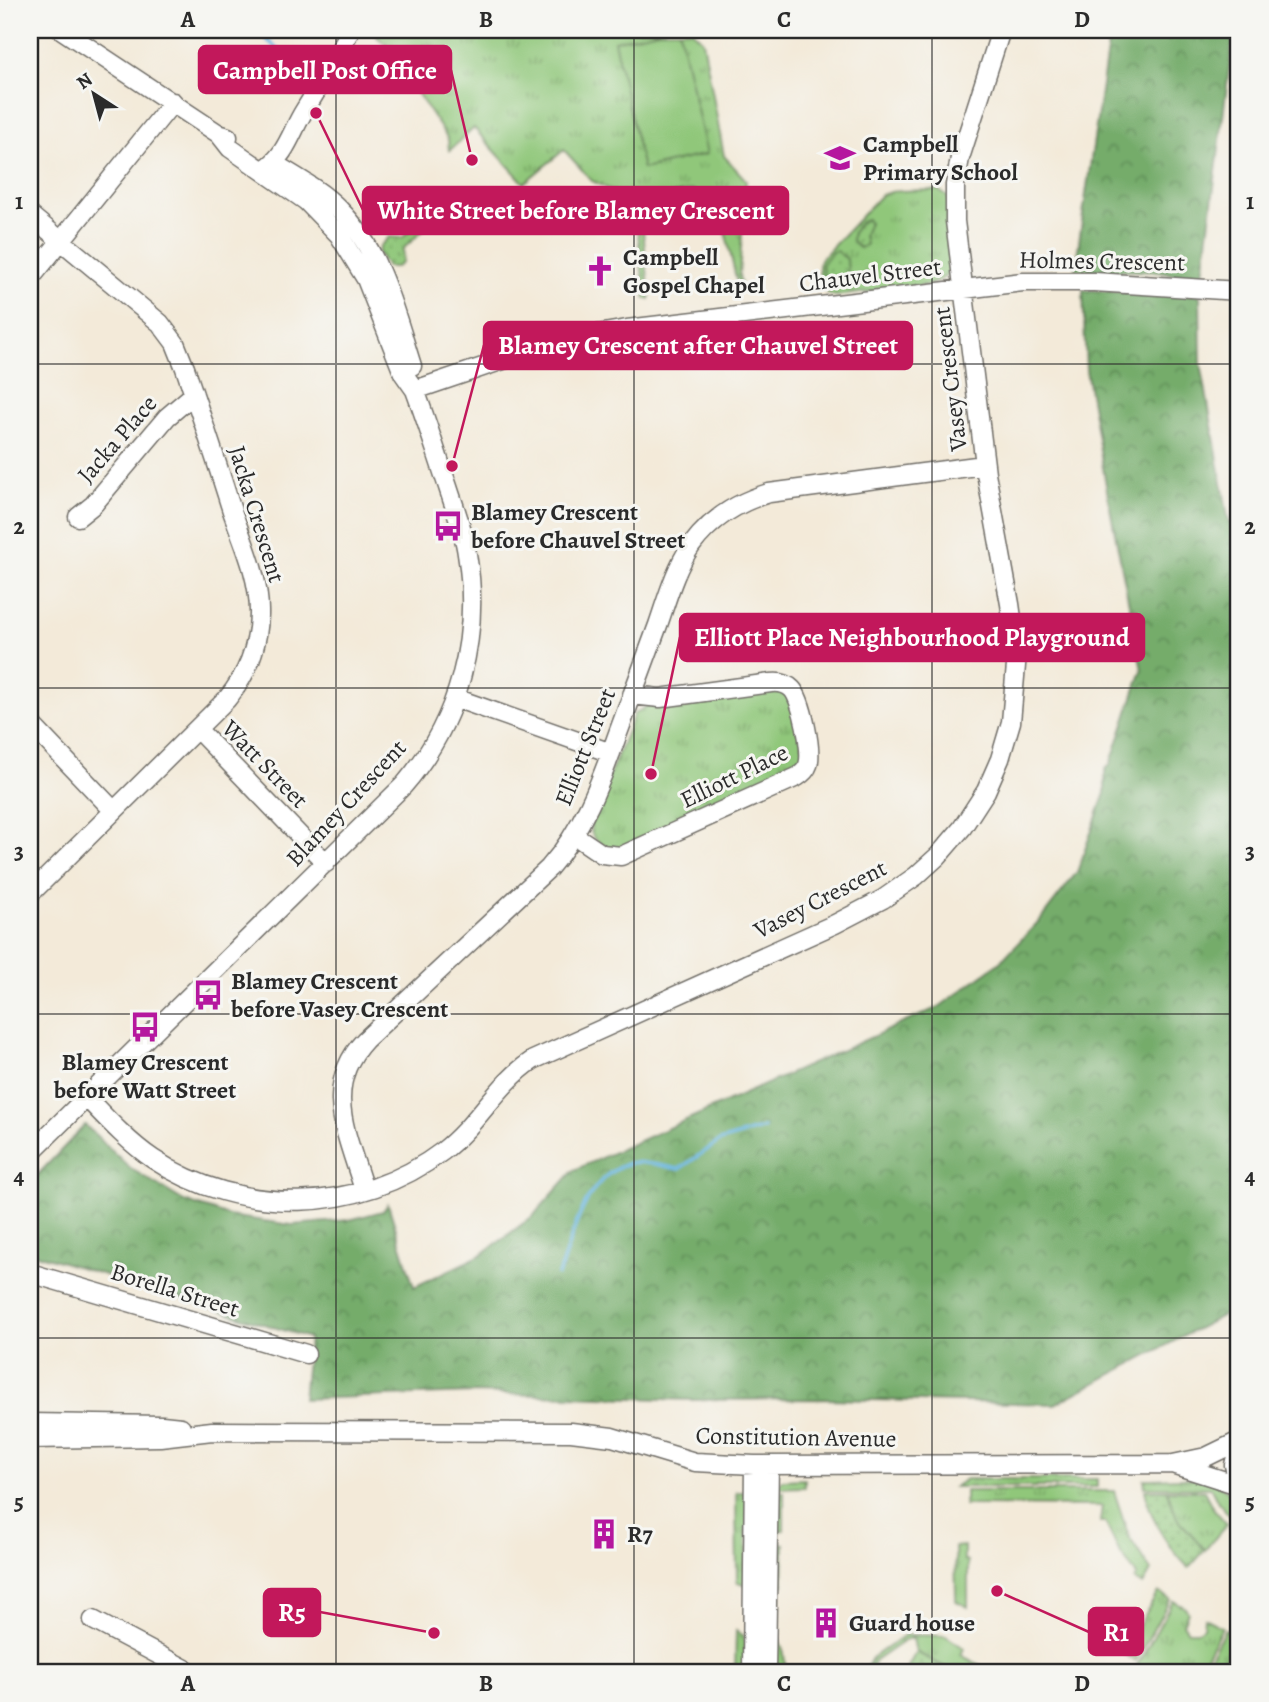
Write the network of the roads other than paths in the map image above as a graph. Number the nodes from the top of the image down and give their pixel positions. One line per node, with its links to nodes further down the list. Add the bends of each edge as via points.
1 (62, 30): 4 (street, Blamey Crescent)
2 (350, 30): 5 (street, via 297,127)
3 (1000, 30): 11 (street, Vasey Crescent, via 955,186)
4 (173, 103): 5 (street, Blamey Crescent); 8 (street)
5 (267, 164): 6 (street, Blamey Crescent)
6 (330, 212): 9 (street, Blamey Crescent, via 345,243); 9 (street, Blamey Crescent, via 353,224 369,248)
7 (30, 215): 8 (street, Jacka Crescent)
8 (61, 240): 10 (street); 14 (street, Jacka Crescent, via 163,326 179,352)
9 (368, 273): 13 (street, Blamey Crescent, via 388,315 403,373)
10 (30, 279)
11 (964, 289): 12 (street, Holmes Crescent, via 1059,281); 13 (street, Chauvel Street, via 582,335); 15 (street, Vasey Crescent)
12 (1239, 291)
13 (415, 390): 18 (street, Blamey Crescent, via 462,529 468,561 470,632)
14 (194, 394): 16 (street, Jacka Place, via 172,411); 20 (street, Jacka Crescent, via 253,573 259,611 244,674 228,699)
15 (984, 465): 17 (street, Elliott Street, via 786,490 732,509 699,537 682,561); 28 (street, Vasey Crescent, via 1014,628 1015,687 997,766 980,802 950,843 916,876 863,911 533,1060 445,1150 402,1177)
16 (78, 517)
17 (632, 695): 21 (street, Elliott Street); 23 (street, Elliott Place, via 660,698 784,684 800,703 809,746 808,766 797,777 624,855 605,855)
18 (455, 698): 21 (street); 24 (street, Blamey Crescent, via 435,742 409,780)
19 (30, 723): 22 (street)
20 (198, 730): 22 (street, Jacka Crescent); 24 (street, Watt Street)
21 (611, 753): 23 (street, Elliott Street)
22 (114, 811): 25 (street, Jacka Crescent)
23 (574, 835): 28 (street, Elliott Street, via 549,868 365,1040 350,1060 341,1081 340,1100)
24 (326, 863): 26 (street, Blamey Crescent)
25 (30, 894)
26 (86, 1097): 27 (street, Blamey Crescent); 28 (street, Vasey Crescent, via 144,1152 212,1188 292,1202)
27 (30, 1153)
28 (364, 1190)
29 (30, 1273): 30 (street, Borella Street)
30 (306, 1354)
31 (30, 1423): 32 (street, Constitution Avenue, via 162,1425)
32 (212, 1431): 33 (street, Constitution Avenue, via 160,1437); 36 (street, Constitution Avenue, via 570,1432 612,1437 695,1462)
33 (30, 1439)
34 (1239, 1443): 35 (street, Constitution Avenue, via 1212,1456); 37 (street, via 1234,1465)
35 (1173, 1464): 36 (street, Constitution Avenue); 37 (street, Constitution Avenue)
36 (761, 1465): 39 (street)
37 (1239, 1486)
38 (93, 1620): 40 (street)
39 (761, 1623): 41 (street); 42 (street)
40 (191, 1672)
41 (752, 1672)
42 (766, 1672)

